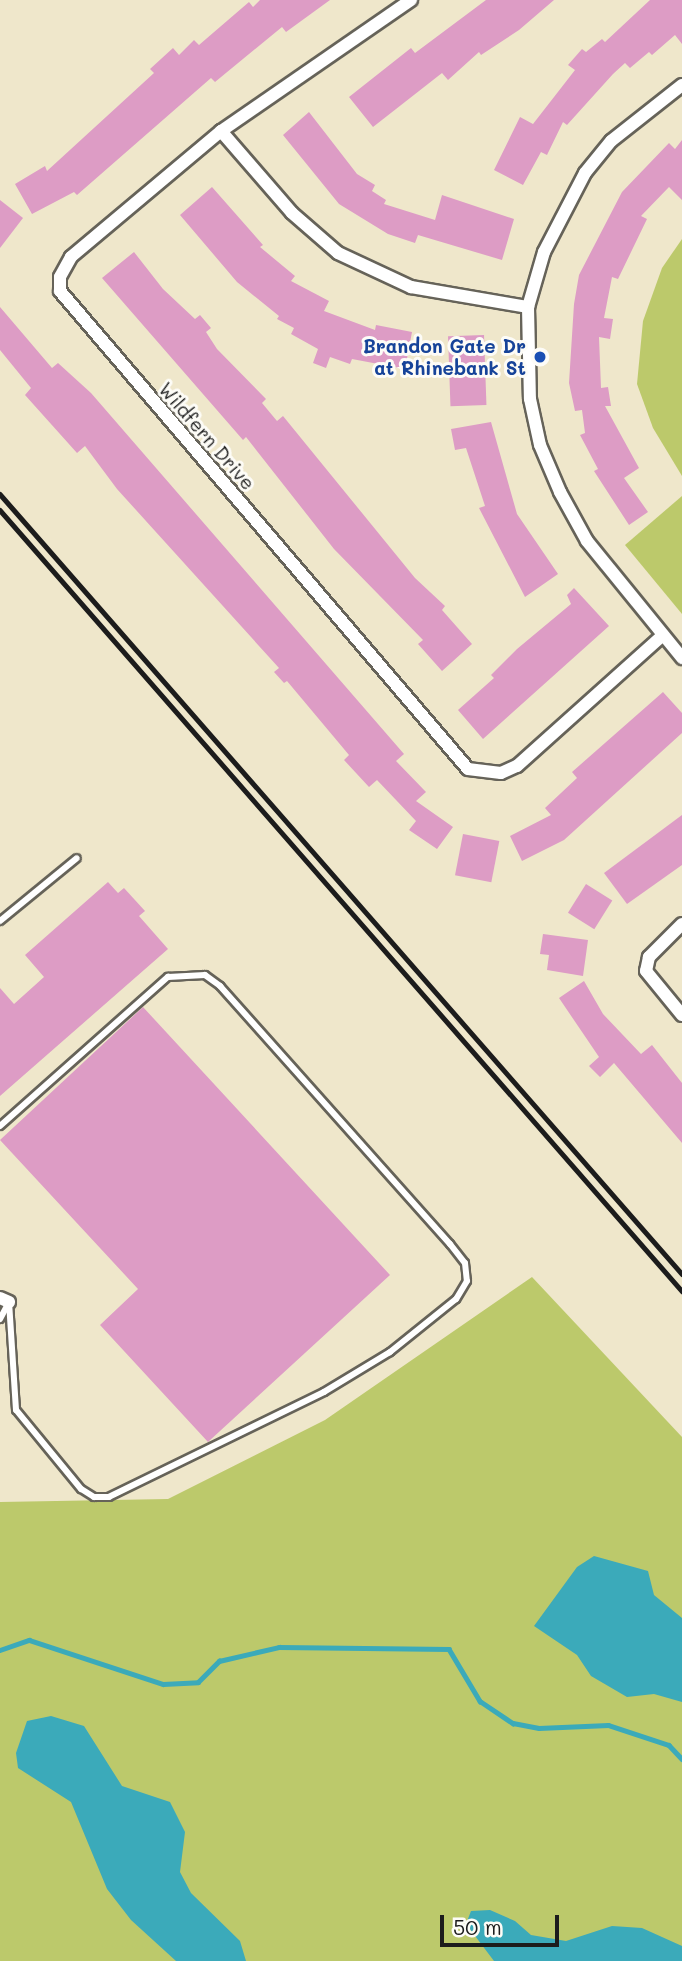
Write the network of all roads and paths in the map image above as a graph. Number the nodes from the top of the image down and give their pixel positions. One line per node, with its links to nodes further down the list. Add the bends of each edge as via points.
1 (411, 0): 3 (street, Wildfern Drive)
2 (682, 85): 4 (street, via 611,141 585,173 544,252)
3 (221, 131): 4 (street, via 292,213 338,253 411,287); 5 (street, Wildfern Drive, via 71,257 60,277 60,291 468,769 501,773 517,766)
4 (528, 307): 5 (street, via 530,399 540,444 587,541)
5 (663, 635): 6 (street)
6 (682, 658)
7 (77, 858): 8 (lane)
8 (0, 922)
9 (682, 923): 10 (street, via 649,957 646,971)
10 (682, 1015)
11 (0, 1126): 12 (lane, via 167,977 205,975 220,986 450,1244 465,1263 467,1281 456,1299 390,1352 324,1392 109,1497 94,1497 81,1489 16,1410)
12 (5, 1300): 13 (lane)
13 (0, 1319)

